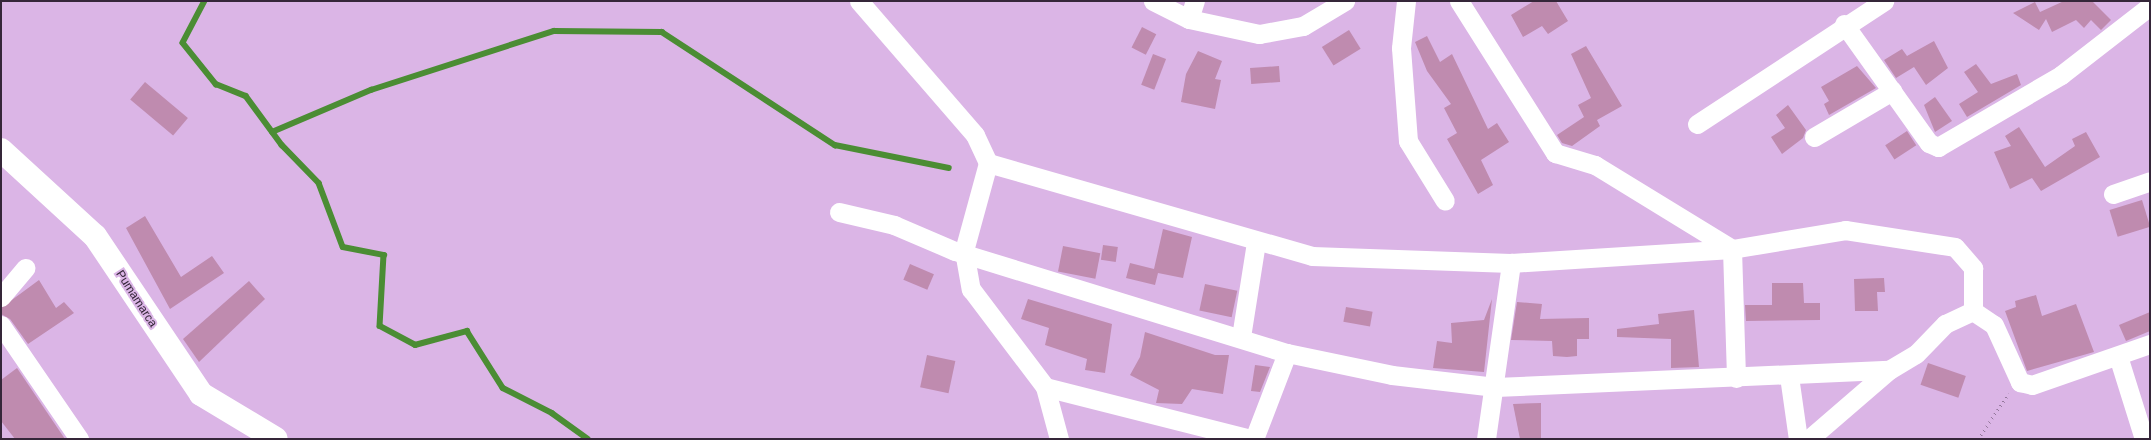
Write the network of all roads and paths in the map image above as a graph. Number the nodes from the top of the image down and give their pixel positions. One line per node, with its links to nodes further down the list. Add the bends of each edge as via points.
1 (859, 1): 15 (street, via 975,135)
2 (1153, 1): 9 (street)
3 (1195, 1): 9 (street)
4 (1345, 1): 9 (street, via 1303,26 1283,32 1238,32)
5 (1406, 1): 18 (street, via 1401,48 1408,141)
6 (1459, 1): 21 (street, via 1555,153 1595,165)
7 (1884, 1): 10 (street)
8 (2150, 6): 11 (street, via 2061,75 1938,147 1929,143)
9 (1189, 19)
10 (1844, 24): 11 (street); 12 (street)
11 (1892, 91): 13 (street)
12 (1696, 124)
13 (1814, 137)
14 (1, 150): 39 (main road, Pumamarca, via 95,236 201,394)
15 (988, 163): 20 (street); 22 (street)
16 (2150, 181): 17 (street)
17 (2113, 194)
18 (1445, 201)
19 (839, 212): 22 (street, via 894,225)
20 (1256, 242): 23 (street, via 1312,256); 28 (street)
21 (1732, 249): 23 (street); 26 (street, via 1845,230 1955,247 1973,268); 34 (street)
22 (964, 251): 28 (street); 36 (street, via 971,289)
23 (1511, 263): 37 (street)
24 (24, 268): 25 (street)
25 (1, 297)
26 (1973, 312): 32 (street, via 1945,324 1916,354); 35 (street, via 1994,325)
27 (1, 325): 38 (street)
28 (1241, 337): 30 (street)
29 (2150, 344): 31 (street)
30 (1287, 353): 37 (street, via 1392,375); 41 (street)
31 (2118, 356): 35 (street, via 2032,385); 46 (street)
32 (1889, 370): 33 (street); 44 (street)
33 (1789, 376): 34 (street); 43 (street)
34 (1736, 378): 37 (street)
35 (2020, 382): 45 (path, via 1996,408)
36 (1045, 387): 40 (street); 41 (street)
37 (1495, 387): 42 (street)
38 (79, 439)
39 (276, 439)
40 (1059, 439)
41 (1252, 439)
42 (1486, 439)
43 (1798, 439)
44 (1809, 439)
45 (1978, 439)
46 (2144, 439)

